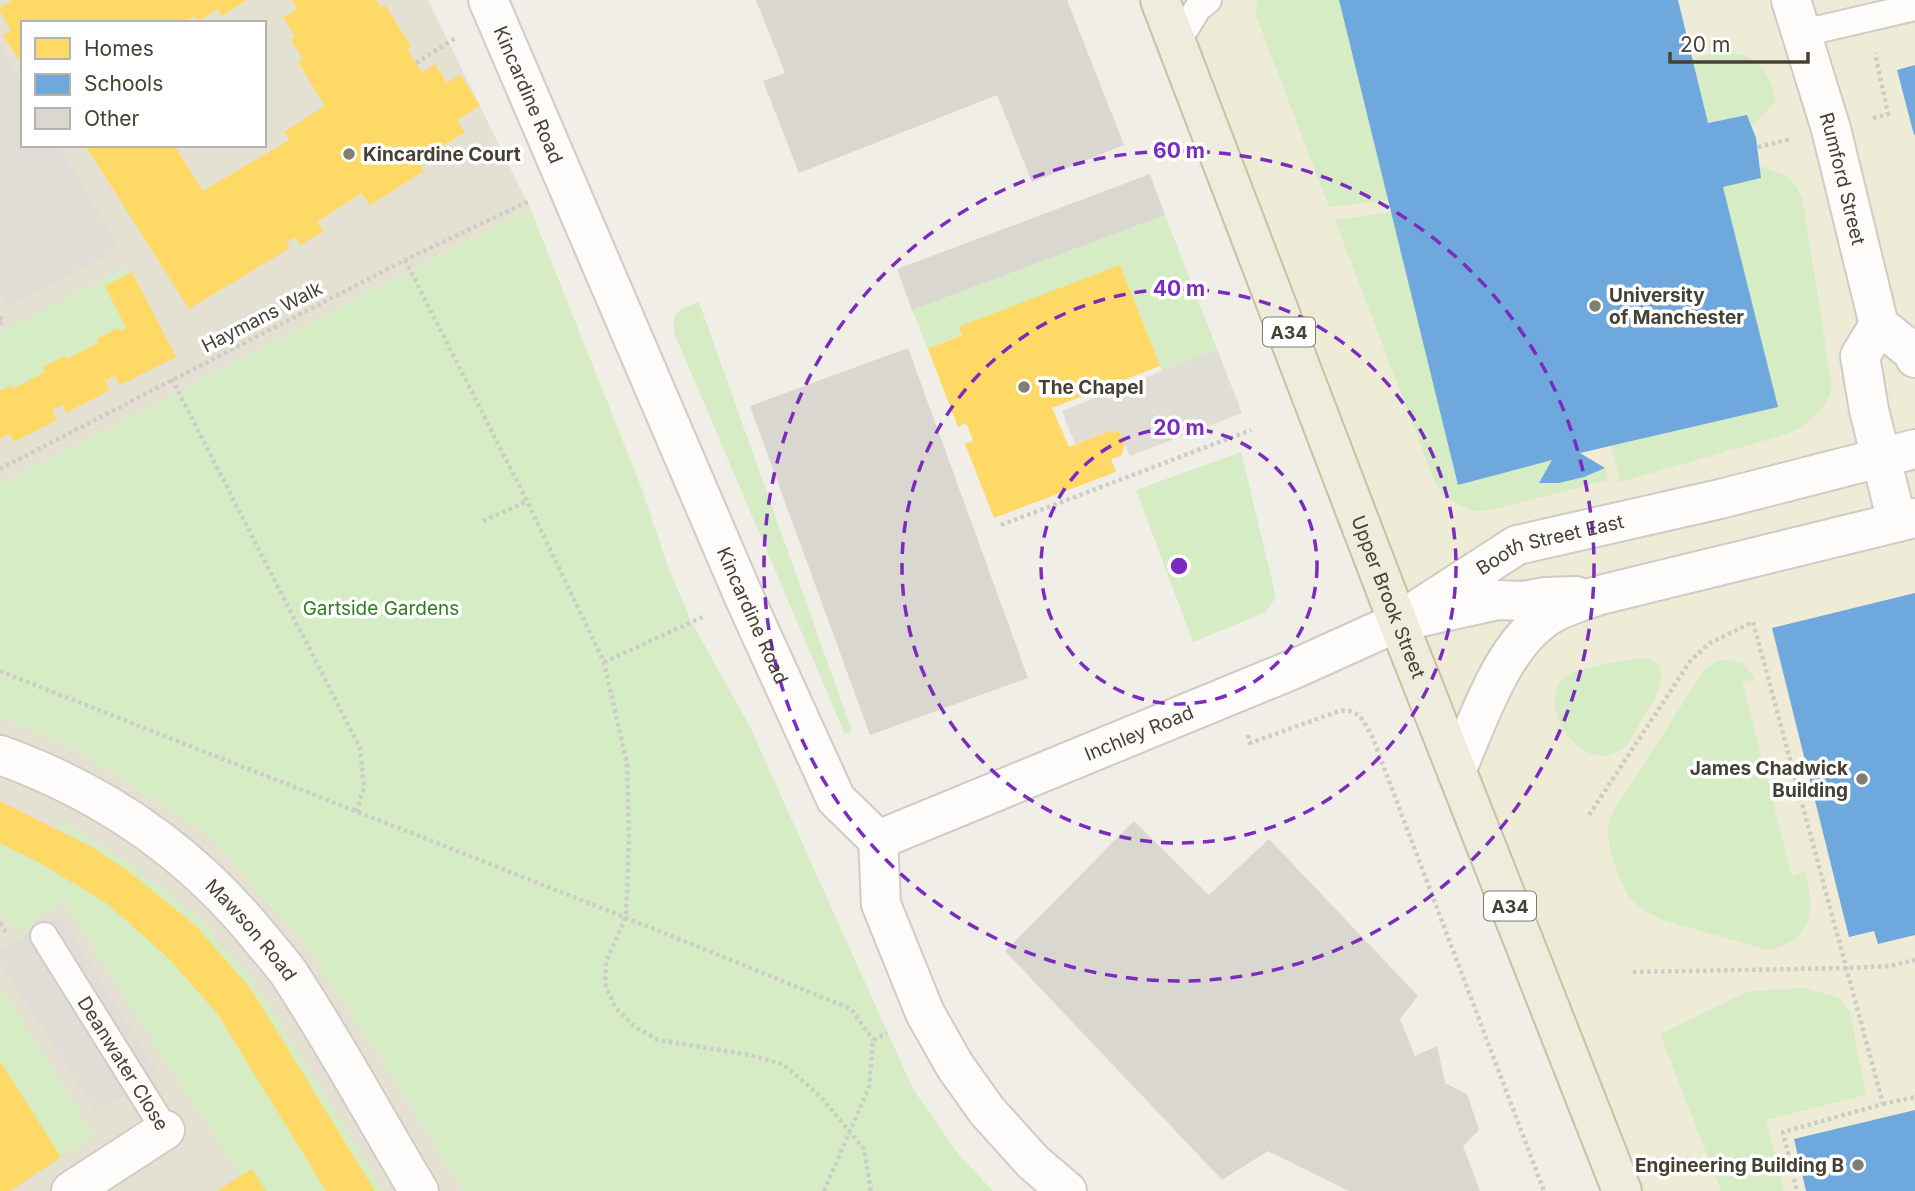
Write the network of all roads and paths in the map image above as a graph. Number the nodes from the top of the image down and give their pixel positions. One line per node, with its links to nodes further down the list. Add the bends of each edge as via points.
1 (488, 0): 28 (street, Kincardine Road)
2 (1160, 0): 8 (highway, Upper Brook Street / A34)
3 (1208, 0): 8 (lane)
4 (1915, 7): 5 (lane)
5 (1797, 17): 17 (street, Rumford Street, via 1831,129)
6 (463, 34): 9 (path)
7 (1873, 41): 10 (path, via 1888,114)
8 (1177, 42): 29 (highway, Upper Brook Street / A34)
9 (416, 63)
10 (1871, 118)
11 (1791, 138): 12 (path)
12 (1758, 147)
13 (532, 200): 14 (path, Haymans Walk)
14 (405, 260): 19 (path, Haymans Walk); 23 (path)
15 (0, 317): 16 (path)
16 (0, 324)
17 (1879, 326): 18 (street); 21 (street, via 1860,356)
18 (1915, 358)
19 (172, 379): 22 (path, Haymans Walk); 35 (path, via 360,748 363,788)
20 (1251, 430): 26 (path)
21 (1898, 454): 24 (street); 29 (street, Booth Street East, via 1517,545)
22 (0, 469)
23 (527, 501): 25 (path); 30 (path)
24 (1906, 520): 27 (street, Booth Street East)
25 (483, 521)
26 (1001, 525)
27 (1600, 595): 29 (street, Booth Street East, via 1498,600); 34 (street, Booth Street East, via 1555,612 1515,647)
28 (744, 597): 30 (path); 37 (street, Kincardine Road, via 836,799)
29 (1398, 622): 34 (highway, Upper Brook Street / A34); 37 (street, Inchley Road)
30 (604, 662): 38 (path, via 627,764)
31 (0, 671): 35 (path)
32 (1250, 743): 54 (path, via 1339,711 1349,709 1360,715 1372,736)
33 (0, 755): 50 (street, Mawson Road, via 84,790 141,826 207,879 287,971)
34 (1457, 769): 55 (highway, Upper Brook Street / A34)
35 (356, 813): 38 (path)
36 (1589, 815): 41 (path, via 1691,660 1710,643 1753,622)
37 (878, 840): 43 (street, via 881,904)
38 (626, 916): 44 (path, via 851,1009); 48 (path, via 606,962 606,983 615,1007 635,1027 659,1040 783,1064 821,1097)
39 (44, 936): 47 (lane, Deanwater Close)
40 (1915, 960): 41 (path)
41 (1848, 968): 42 (path); 46 (path)
42 (1633, 972)
43 (925, 1013): 44 (path); 53 (street, via 987,1111 1033,1162)
44 (873, 1040): 48 (path, via 869,1087)
45 (1915, 1097): 46 (path)
46 (1883, 1104): 56 (path, via 1783,1132)
47 (165, 1130): 49 (street, Deanwater Close)
48 (849, 1133): 51 (path); 52 (path, via 864,1149)
49 (71, 1191)
50 (419, 1191)
51 (824, 1191)
52 (871, 1191)
53 (1067, 1191)
54 (1544, 1191)
55 (1622, 1191)
56 (1797, 1191)

